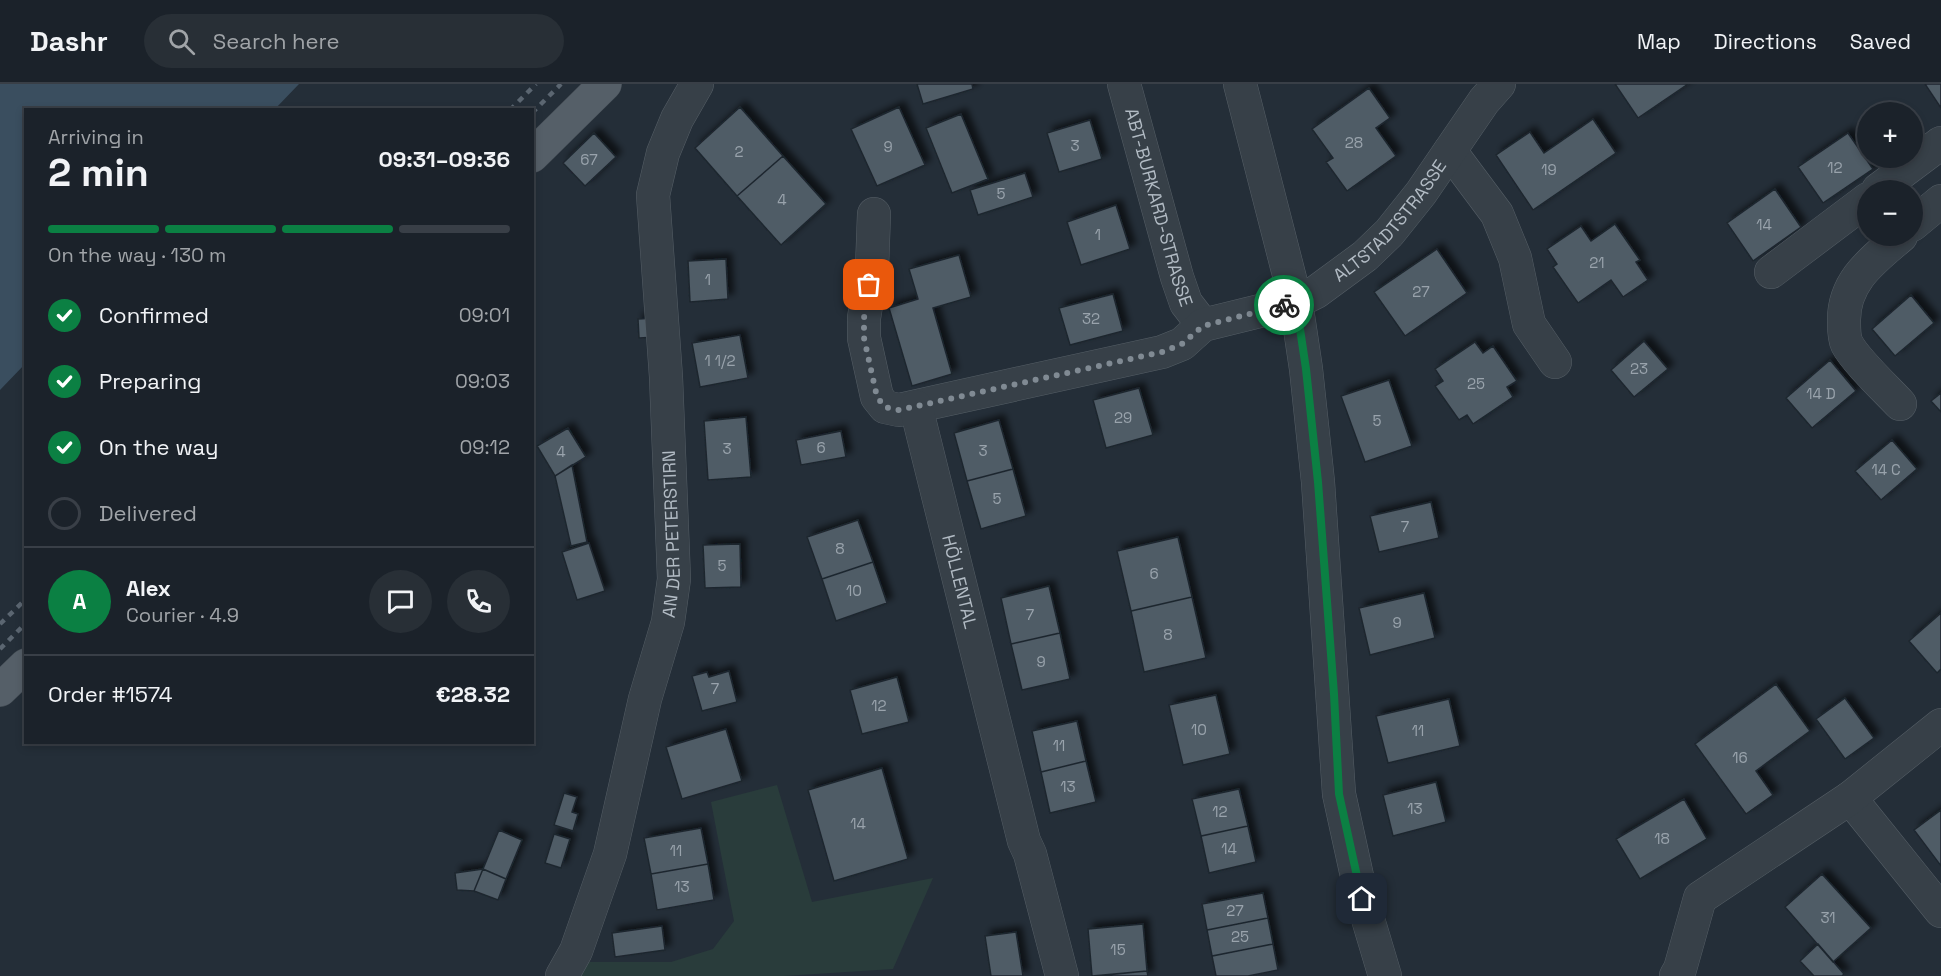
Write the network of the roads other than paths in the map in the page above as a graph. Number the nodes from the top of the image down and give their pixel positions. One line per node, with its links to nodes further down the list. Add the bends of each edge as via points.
1 (697, 84): 26 (street, AN DER PETERSTIRN, via 663,153 653,195 666,377 674,579 668,622 645,699 610,854 576,951)
2 (1124, 84): 17 (street, ABT-BURKARD-STRASSE, via 1177,277 1186,303)
3 (1240, 84): 16 (street)
4 (1499, 84): 7 (street, ALTSTADTSTRASSE)
5 (601, 85): 8 (main road)
6 (1941, 143): 9 (street)
7 (1450, 151): 16 (street, ALTSTADTSTRASSE, via 1389,233 1334,280); 18 (street, ALTSTADTSTRASSE, via 1497,214 1515,258 1529,324)
8 (534, 154)
9 (1891, 180)
10 (1941, 201): 13 (street)
11 (1857, 207): 15 (street)
12 (874, 214): 20 (street, via 872,268 864,318 868,359 877,397 885,407)
13 (1923, 216)
14 (1890, 246): 19 (street, via 1849,289 1844,330 1848,345 1860,362)
15 (1771, 272)
16 (1296, 302): 17 (street, ALTSTADTSTRASSE); 28 (street, via 1318,482 1339,794 1362,899)
17 (1203, 326): 20 (street, ALTSTADTSTRASSE, via 1182,344 1162,352)
18 (1555, 362)
19 (1900, 404)
20 (916, 407): 27 (street, HÖLLENTAL, via 1024,841)
21 (24, 667): 22 (main road)
22 (0, 690)
23 (1941, 725): 24 (street)
24 (1850, 798): 25 (street); 29 (street, via 1700,898)
25 (1941, 911)
26 (562, 976)
27 (1062, 976)
28 (1385, 976)
29 (1676, 976)

